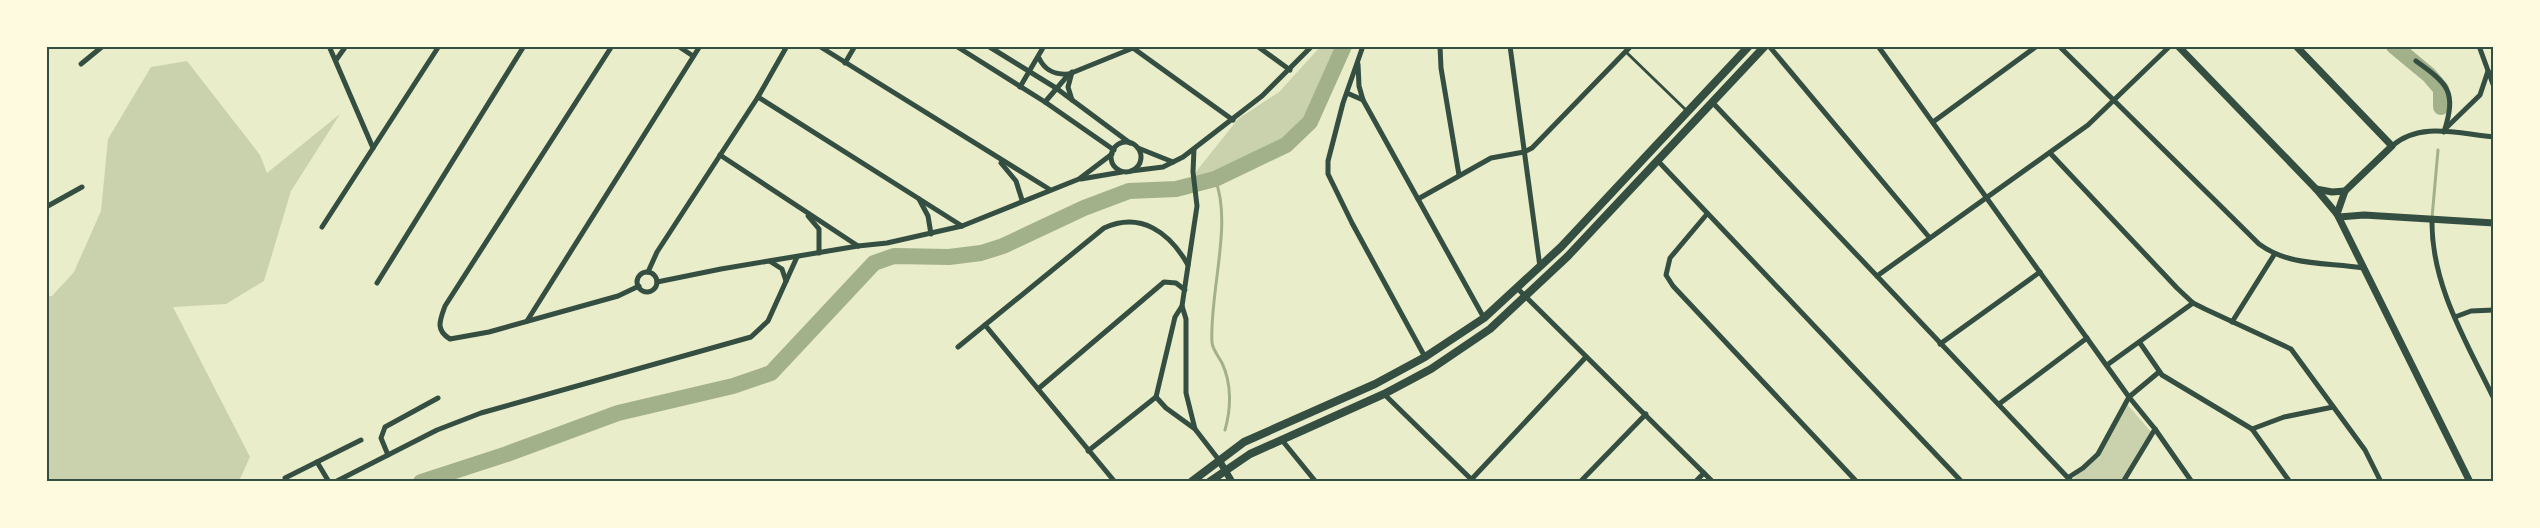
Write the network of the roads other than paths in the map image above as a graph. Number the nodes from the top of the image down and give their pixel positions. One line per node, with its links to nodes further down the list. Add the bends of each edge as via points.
1 (102, 46): 38 (street)
2 (330, 46): 35 (street)
3 (346, 46): 35 (street)
4 (439, 46): 60 (street)
5 (524, 46): 106 (street)
6 (612, 46): 117 (street, via 445,306 439,322 440,330 450,339)
7 (678, 46): 33 (street)
8 (700, 46): 33 (street)
9 (787, 46): 47 (street)
10 (819, 46): 37 (street)
11 (855, 46): 37 (street)
12 (956, 46): 43 (street)
13 (988, 46): 42 (street)
14 (1044, 46): 34 (street)
15 (1257, 46): 39 (street)
16 (1312, 46): 39 (street)
17 (1363, 46): 32 (street)
18 (1440, 46): 74 (street)
19 (1632, 46): 31 (street)
20 (1749, 46): 53 (main road)
21 (1767, 46): 51 (main road); 93 (street)
22 (2037, 46): 55 (street)
23 (2059, 46): 52 (street)
24 (2170, 46): 52 (street)
25 (2178, 46): 78 (street)
26 (2296, 46): 59 (street)
27 (2479, 46): 40 (street)
28 (1135, 47): 41 (street); 54 (street)
29 (1511, 47): 64 (street)
30 (1881, 47): 55 (street)
31 (1626, 52): 53 (lane); 64 (street, via 1543,139)
32 (1360, 54): 46 (street); 48 (street, via 1358,74)
33 (693, 56): 117 (street)
34 (1039, 58): 41 (street, via 1054,74); 42 (street)
35 (336, 60): 60 (street)
36 (2416, 61): 56 (street, via 2447,87 2449,107)
37 (845, 63): 67 (street)
38 (81, 64)
39 (1290, 70): 54 (street)
40 (2488, 70): 44 (street); 56 (street, via 2480,95)
41 (1070, 73): 45 (street); 49 (street, via 1068,87)
42 (1030, 74): 43 (street); 45 (street)
43 (1020, 87): 50 (street)
44 (2493, 87)
45 (1056, 88): 49 (street); 50 (street)
46 (1347, 93): 48 (street); 124 (street, via 1328,174)
47 (758, 97): 66 (street); 80 (street)
48 (1363, 100): 82 (street)
49 (1073, 101): 58 (street)
50 (1045, 102): 63 (street)
51 (1713, 103): 69 (main road); 104 (street)
52 (2113, 103): 65 (street); 96 (street, via 2246,233)
53 (1688, 111): 100 (main road)
54 (1233, 120): 62 (street)
55 (1933, 122): 81 (street)
56 (2444, 132): 57 (street); 59 (street, via 2415,132)
57 (2493, 137)
58 (1130, 143): 61 (street); 63 (street, via 1121,144)
59 (2392, 146): 79 (street)
60 (373, 148): 91 (street)
61 (1138, 148): 70 (street); 71 (street, via 1141,161)
62 (1194, 149): 68 (street); 73 (street)
63 (1113, 152): 72 (street, via 1115,168); 75 (street)
64 (1524, 152): 74 (street, via 1491,158); 100 (street)
65 (2050, 153): 81 (street); 112 (street)
66 (720, 155): 85 (street); 102 (street)
67 (996, 157): 77 (street); 83 (street, via 1012,174)
68 (1183, 157): 70 (street); 73 (street)
69 (1658, 161): 86 (street); 111 (main road)
70 (1173, 162): 71 (street)
71 (1131, 171): 72 (street)
72 (1124, 172): 75 (street)
73 (1193, 173): 99 (street, via 1197,206)
74 (1458, 175): 82 (street)
75 (1079, 179): 77 (street)
76 (82, 187): 84 (street)
77 (1049, 189): 83 (street)
78 (2316, 189): 79 (street); 87 (street)
79 (2345, 191): 87 (street)
80 (918, 197): 90 (street); 92 (street, via 928,216)
81 (1986, 197): 93 (street); 103 (street)
82 (1418, 199): 116 (street)
83 (1022, 200): 90 (street)
84 (46, 207)
85 (801, 208): 94 (street); 95 (street, via 819,229)
86 (1707, 214): 161 (street, via 1670,258 1666,275); 162 (street)
87 (2338, 216): 88 (street); 101 (street)
88 (2432, 220): 89 (street); 115 (street, via 2436,262)
89 (2493, 223)
90 (962, 226): 92 (street)
91 (322, 227)
92 (931, 234): 94 (street)
93 (1929, 237): 104 (street)
94 (858, 246): 95 (street)
95 (819, 253): 97 (street)
96 (2274, 255): 101 (street); 118 (street)
97 (797, 257): 98 (street); 107 (street)
98 (769, 261): 105 (street); 107 (street, via 782,269)
99 (1188, 265): 110 (street); 119 (street, via 1180,251 1158,230 1144,225 1114,224 1104,228)
100 (1540, 267): 109 (main road)
101 (2365, 268): 167 (street)
102 (648, 272): 105 (street, via 656,276); 108 (street, via 639,276)
103 (2040, 272): 120 (street); 122 (street)
104 (1876, 276): 122 (street)
105 (657, 282): 108 (street, via 650,291)
106 (377, 283)
107 (786, 283): 143 (street, via 768,321 751,337 481,413)
108 (639, 286): 117 (street, via 618,296)
109 (1518, 289): 111 (street); 116 (main road)
110 (1185, 290): 113 (street); 128 (street, via 1176,283 1164,282)
111 (1526, 297): 125 (street); 129 (main road, via 1463,349)
112 (2193, 303): 118 (street); 121 (street)
113 (1182, 306): 130 (street, via 1175,317); 137 (street, via 1186,319 1186,393)
114 (2493, 310): 115 (street)
115 (2454, 317): 133 (street)
116 (1484, 318): 124 (main road)
117 (527, 321)
118 (2232, 322): 135 (street, via 2291,349)
119 (985, 325): 123 (street); 128 (street)
120 (2087, 338): 126 (street); 134 (street)
121 (2140, 343): 126 (street); 127 (street)
122 (1940, 344): 134 (street)
123 (958, 347)
124 (1425, 357): 144 (main road, via 1375,384 1244,442)
125 (1586, 357): 136 (street); 150 (street)
126 (2107, 365): 131 (street)
127 (2159, 372): 131 (street); 139 (street)
128 (1038, 389): 142 (street)
129 (1384, 394): 140 (main road); 150 (street)
130 (1156, 397): 137 (street); 142 (street)
131 (2128, 397): 138 (street); 149 (street, via 2098,454)
132 (438, 398): 143 (street, via 385,427 381,438)
133 (2493, 399)
134 (1999, 404): 149 (street)
135 (2333, 406): 139 (street); 166 (street, via 2365,450)
136 (1646, 414): 147 (street); 158 (street)
137 (1195, 429): 144 (street)
138 (2155, 429): 163 (street); 164 (street)
139 (2252, 429): 165 (street)
140 (1281, 439): 146 (main road); 157 (street)
141 (361, 440): 145 (street)
142 (1088, 451): 153 (street)
143 (388, 455): 152 (street)
144 (1219, 460): 146 (street); 154 (main road)
145 (317, 462): 148 (street); 151 (street)
146 (1226, 469): 155 (main road); 156 (street)
147 (1704, 473): 159 (street); 160 (street)
148 (285, 478)
149 (2070, 479)
150 (1471, 481)
151 (329, 482)
152 (335, 482)
153 (1115, 482)
154 (1191, 482)
155 (1209, 482)
156 (1232, 482)
157 (1316, 482)
158 (1580, 482)
159 (1695, 482)
160 (1713, 482)
161 (1857, 482)
162 (1962, 482)
163 (2123, 482)
164 (2192, 482)
165 (2290, 482)
166 (2381, 482)
167 (2470, 482)

